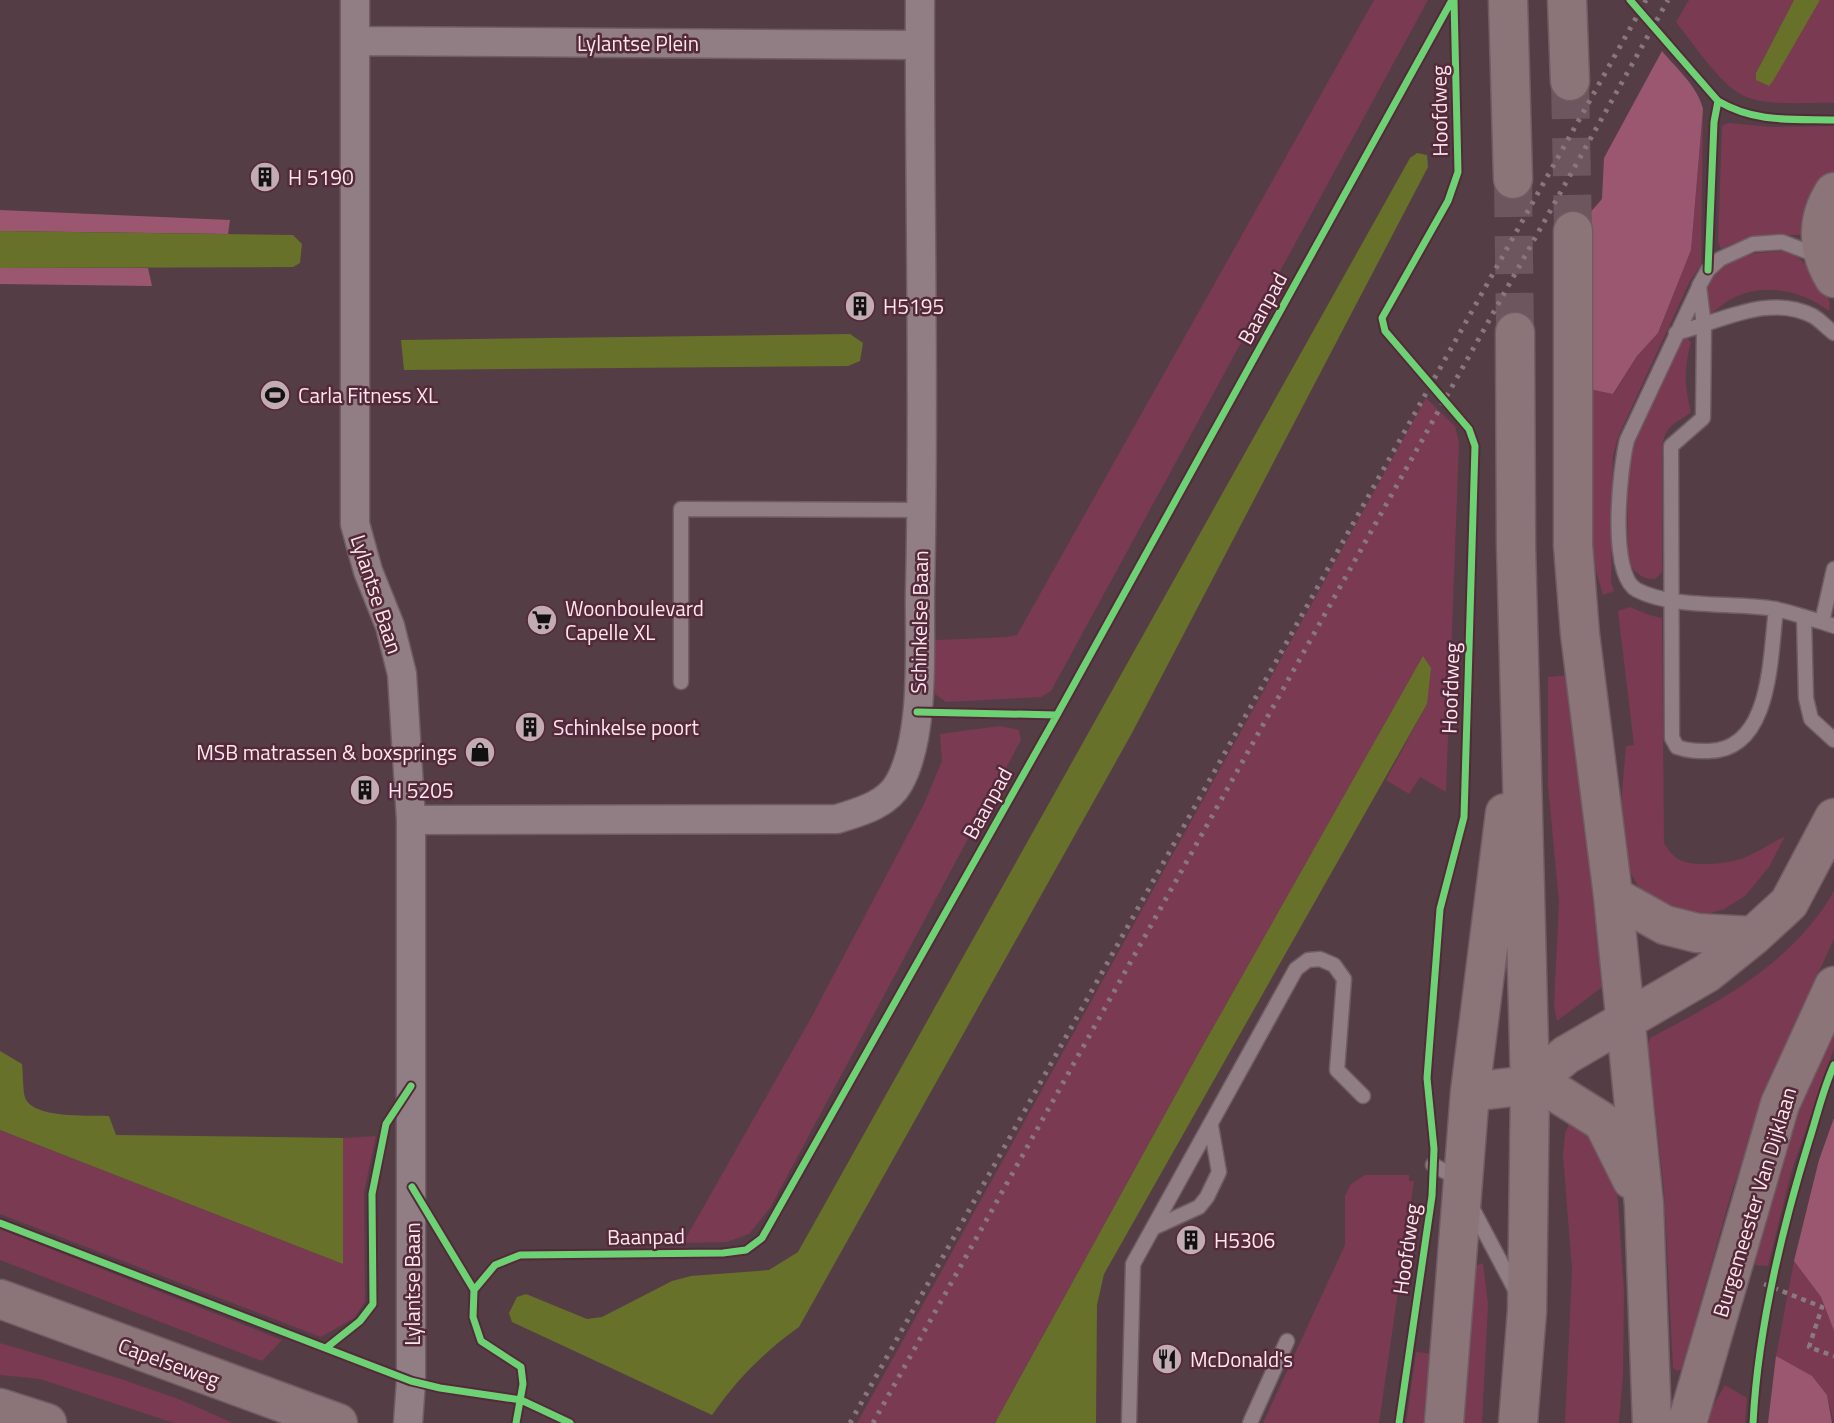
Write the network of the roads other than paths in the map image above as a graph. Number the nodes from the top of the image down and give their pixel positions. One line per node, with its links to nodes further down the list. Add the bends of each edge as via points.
1 (355, 0): 5 (street, Lylantse Baan)
2 (920, 0): 6 (street, Schinkelse Baan)
3 (1508, 0): 8 (main road)
4 (1567, 0): 7 (main road)
5 (356, 41): 6 (street, Lylantse Plein); 27 (street, Lylantse Baan, via 355,524 402,674)
6 (920, 46): 17 (street, Schinkelse Baan)
7 (1570, 80)
8 (1513, 179)
9 (1834, 192): 11 (main road, via 1820,234)
10 (1573, 231): 28 (main road, via 1573,545)
11 (1829, 267): 12 (lane, via 1782,243 1753,244 1720,259)
12 (1699, 286): 13 (lane); 15 (lane)
13 (1704, 326): 15 (lane); 16 (lane, via 1759,307 1785,307 1813,316); 19 (lane, via 1703,418 1671,446)
14 (1515, 332): 24 (main road)
15 (1676, 333): 19 (lane, via 1627,440 1621,475 1619,555 1635,589)
16 (1834, 333)
17 (922, 510): 23 (lane, via 681,509); 27 (street, Schinkelse Baan, via 917,712 911,754 898,785 873,808 824,820)
18 (1834, 569): 22 (lane)
19 (1670, 599): 20 (lane); 20 (lane, via 1672,738 1677,747 1689,752 1722,751 1753,728 1766,690)
20 (1776, 609): 21 (lane)
21 (1804, 618): 22 (lane); 25 (lane, via 1806,698 1811,719)
22 (1828, 624)
23 (681, 682)
24 (1521, 682): 32 (main road); 33 (main road)
25 (1834, 740)
26 (1834, 817): 29 (main road, via 1789,903)
27 (411, 820): 46 (street, Lylantse Baan, via 412,1357)
28 (1613, 896): 29 (main road, via 1665,925 1697,933); 31 (main road)
29 (1753, 936): 31 (main road, via 1707,973)
30 (1834, 986): 52 (main road, Burgemeester Van Dijklaan, via 1780,1104)
31 (1626, 1018): 32 (main road, via 1566,1055); 38 (main road)
32 (1530, 1085): 33 (main road); 38 (main road, via 1555,1092 1604,1122); 41 (main road)
33 (1470, 1092): 37 (main road)
34 (1363, 1096): 35 (lane, via 1337,1070 1344,979 1335,965 1308,960 1296,969)
35 (1212, 1125): 39 (lane); 39 (lane, via 1219,1172 1206,1197 1199,1207)
36 (1433, 1165): 37 (lane)
37 (1462, 1189): 41 (lane); 49 (main road)
38 (1644, 1205): 51 (main road)
39 (1153, 1228): 47 (lane, via 1133,1265)
40 (0, 1299): 45 (main road, Capelseweg)
41 (1527, 1311): 50 (main road)
42 (1287, 1341): 48 (lane)
43 (0, 1408): 44 (main road)
44 (47, 1423)
45 (338, 1423)
46 (408, 1423)
47 (1129, 1423)
48 (1250, 1423)
49 (1444, 1423)
50 (1518, 1423)
51 (1652, 1423)
52 (1687, 1423)

